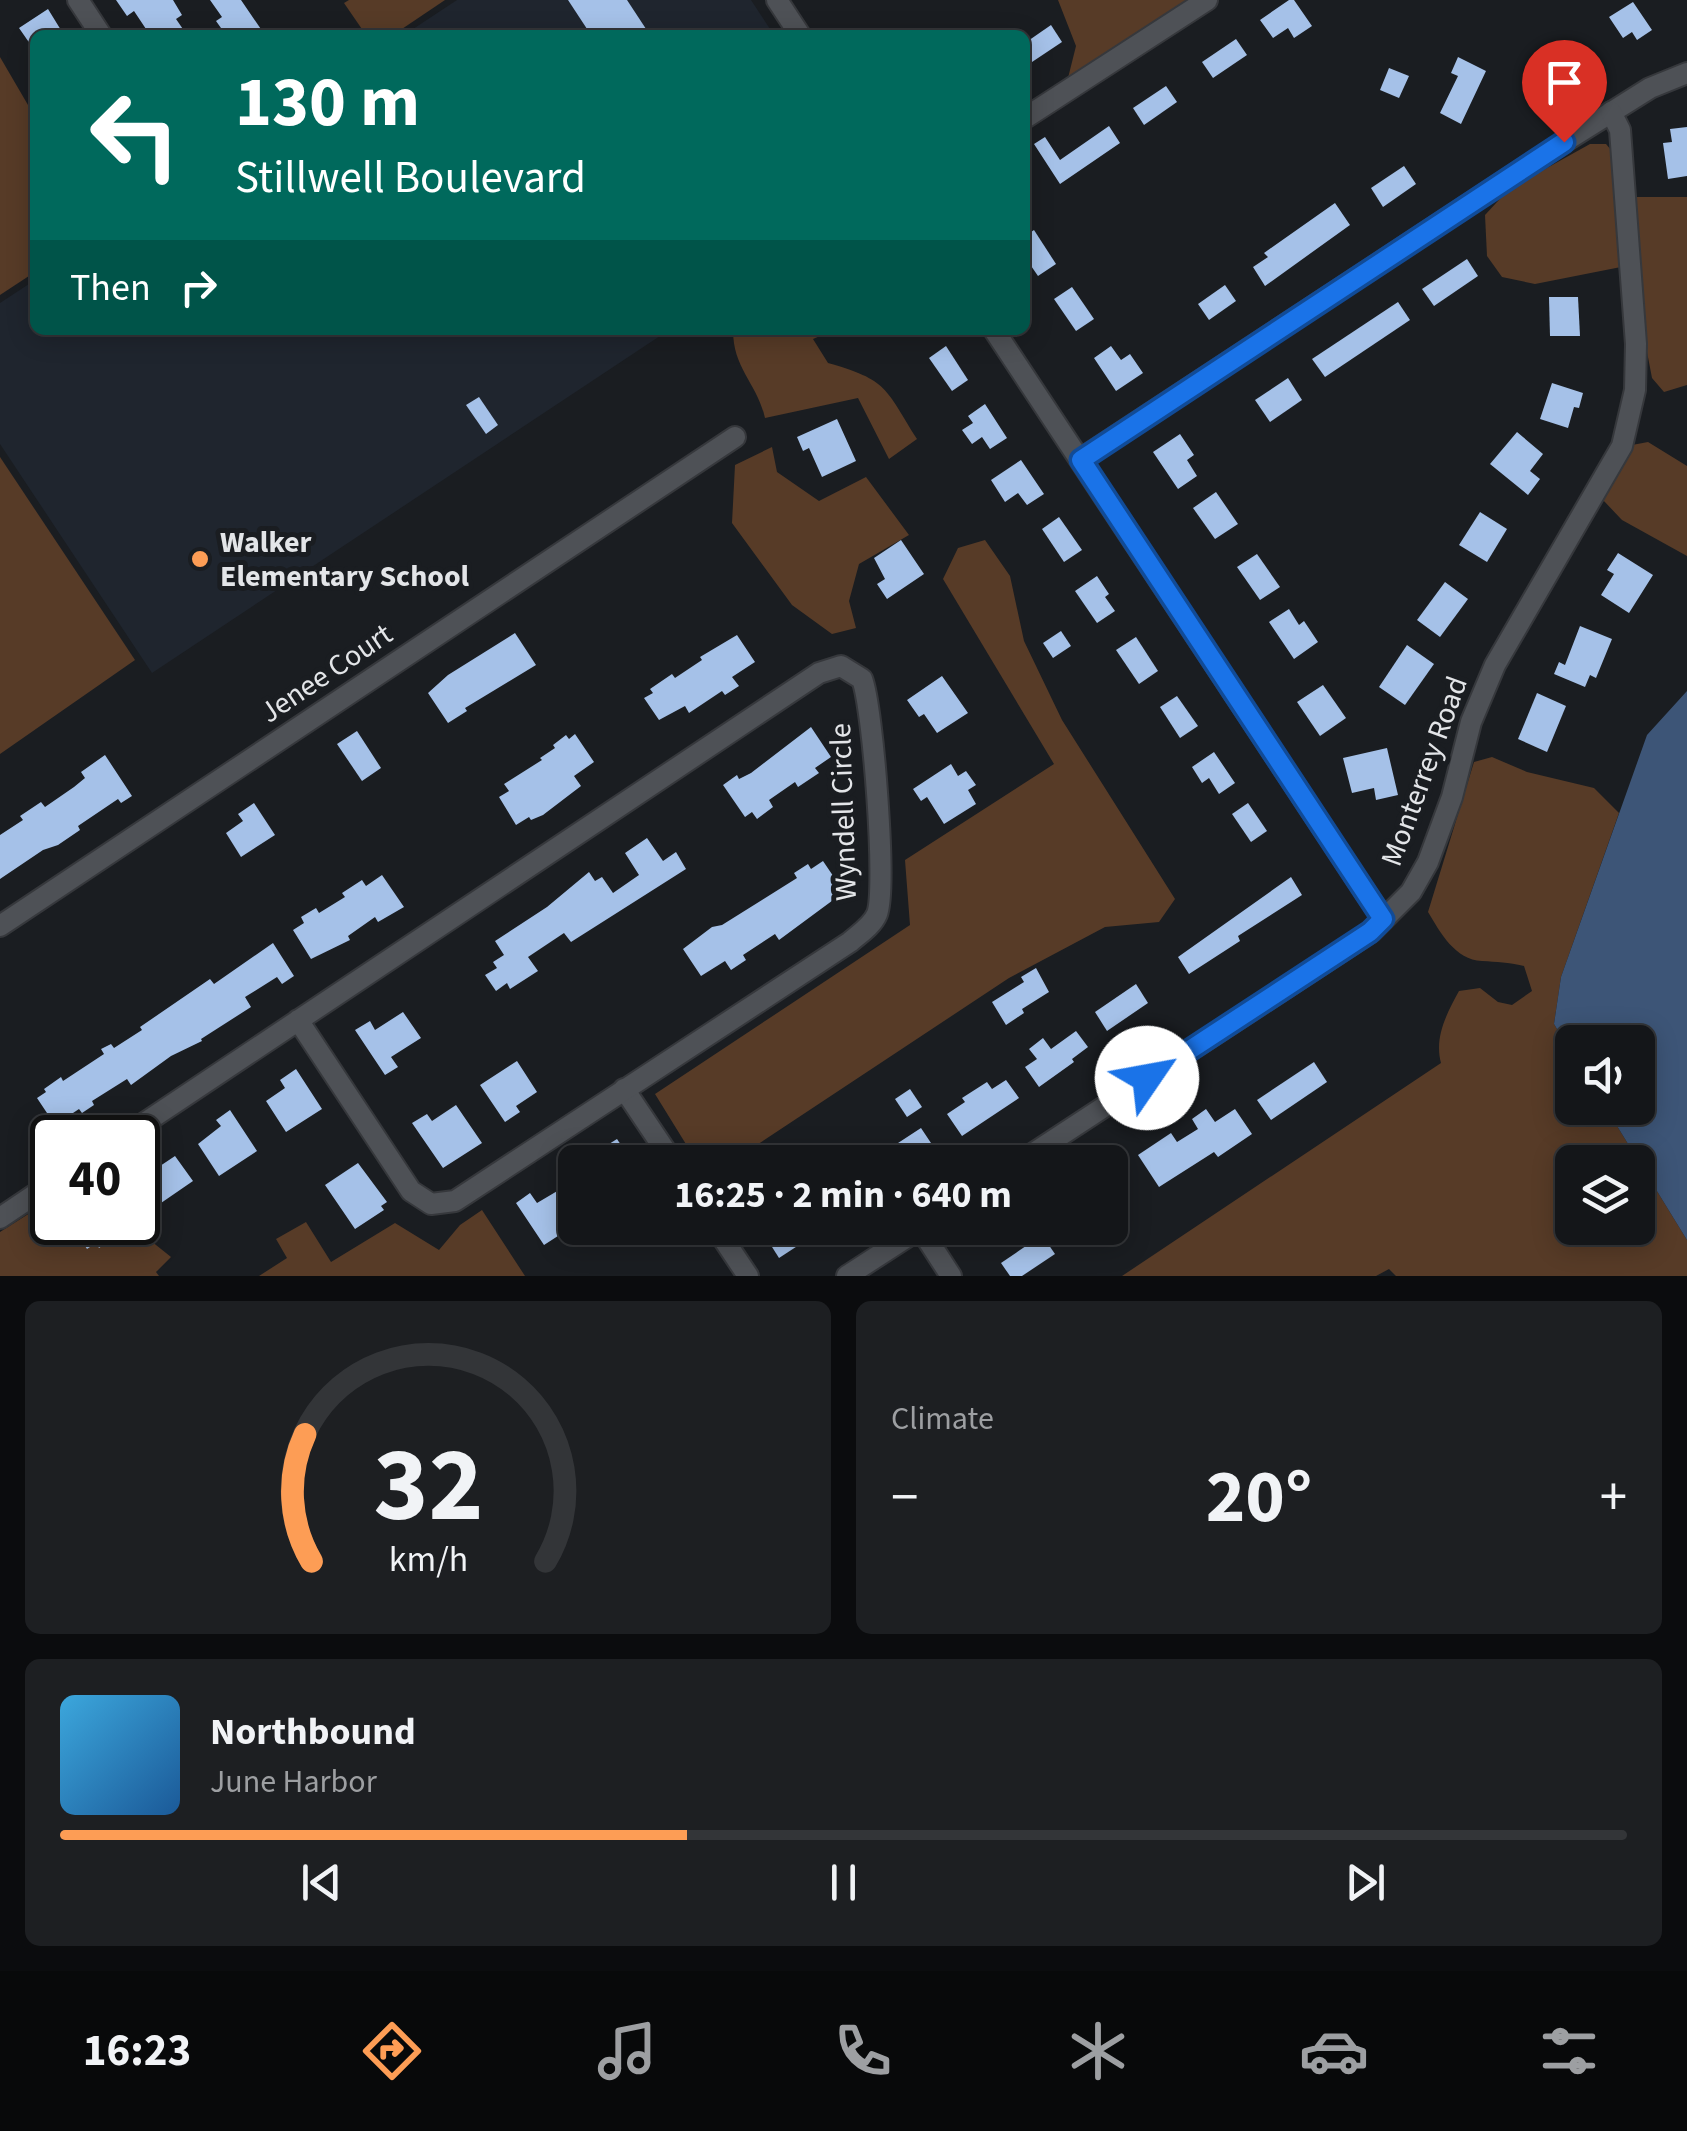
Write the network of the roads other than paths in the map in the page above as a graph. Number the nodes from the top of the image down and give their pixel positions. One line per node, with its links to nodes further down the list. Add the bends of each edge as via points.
1 (78, 0): 4 (street)
2 (777, 0): 5 (street)
3 (1206, 0): 8 (street)
4 (98, 30)
5 (797, 30)
6 (1687, 74): 7 (street)
7 (1611, 112): 11 (street); 12 (street, Monterrey Road, via 1620,130 1636,344 1627,430 1495,665 1428,862)
8 (1030, 115)
9 (997, 335): 11 (street)
10 (736, 437): 13 (street, Jenee Court)
11 (1081, 460): 12 (street)
12 (1383, 919): 18 (street, Monterrey Road)
13 (0, 926)
14 (298, 1020): 15 (street, Wyndell Circle, via 411,1192 431,1204 454,1201); 15 (street, Wyndell Circle, via 819,673 841,666 853,670 862,679 869,710 882,883 876,919); 16 (street, Wyndell Circle)
15 (624, 1089): 17 (street)
16 (156, 1115)
17 (662, 1145)
18 (1046, 1145)
19 (30, 1198): 20 (street)
20 (0, 1218)
21 (727, 1245): 24 (street)
22 (895, 1245): 25 (street)
23 (932, 1245): 26 (street)
24 (748, 1276)
25 (847, 1276)
26 (952, 1276)

